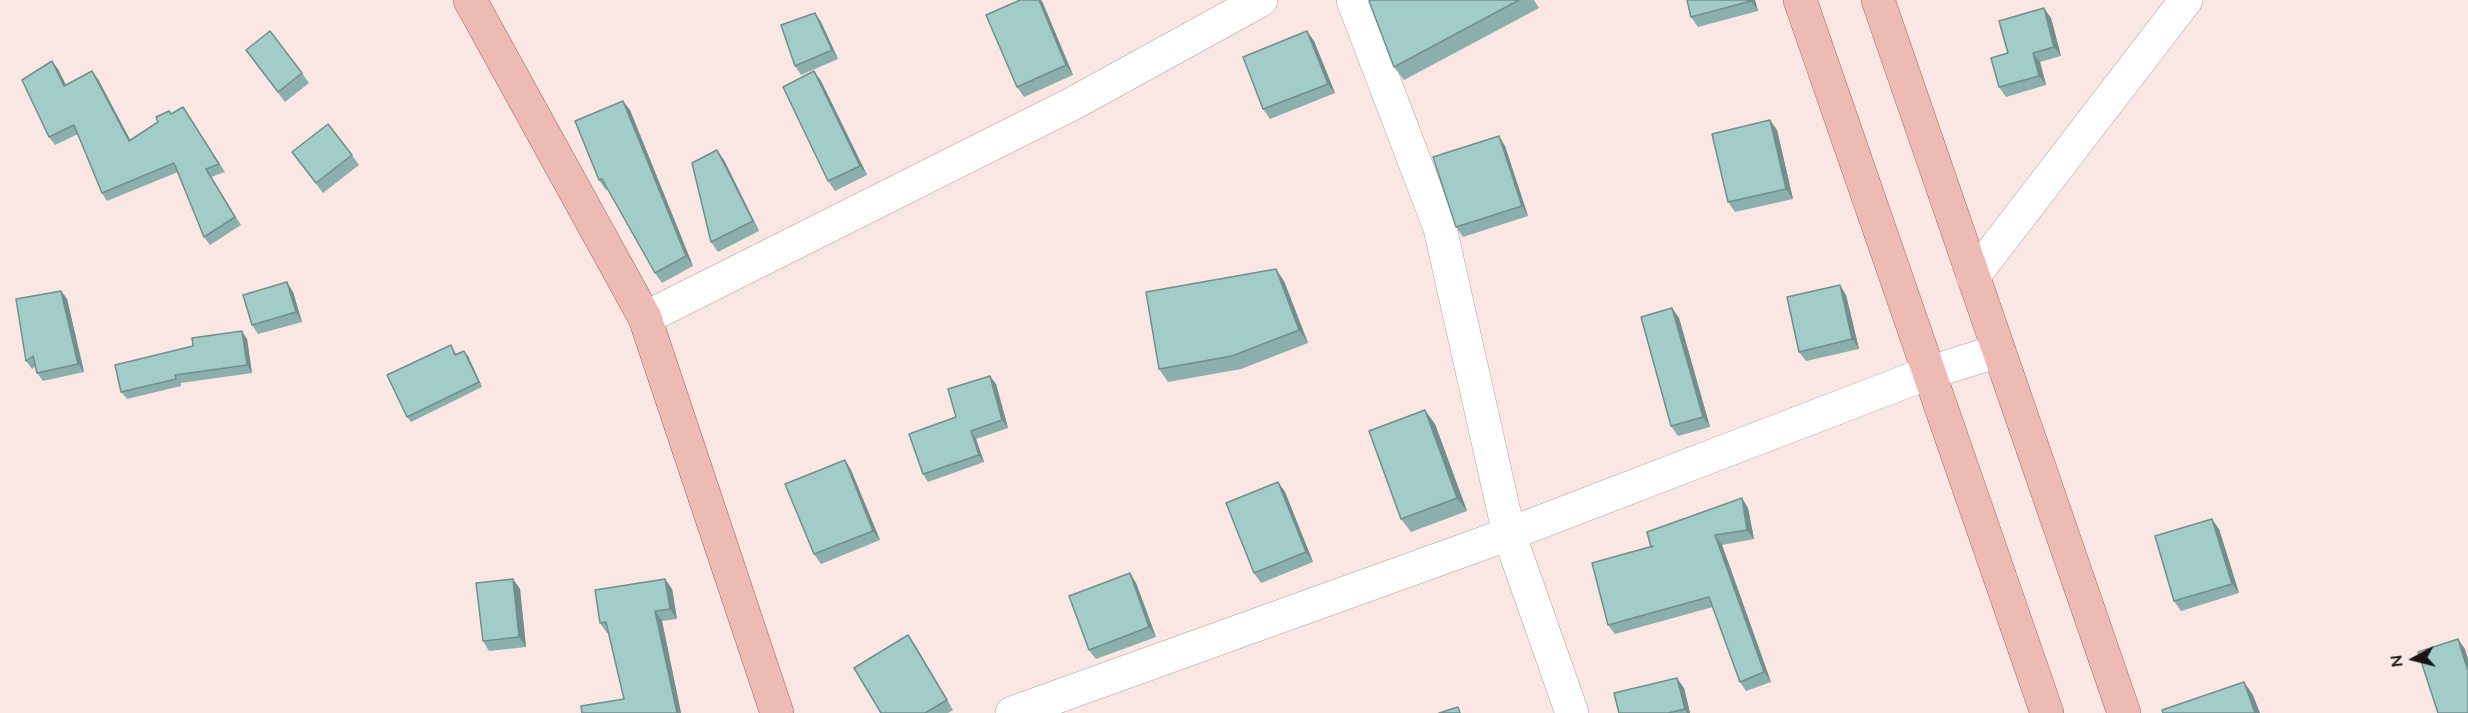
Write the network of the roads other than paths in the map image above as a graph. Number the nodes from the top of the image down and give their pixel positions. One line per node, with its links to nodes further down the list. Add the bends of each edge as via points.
1 (470, 0): 8 (main road)
2 (1261, 0): 8 (street, via 1072,104)
3 (1353, 0): 11 (street, via 1440,228)
4 (1800, 0): 10 (main road)
5 (1878, 0): 7 (main road)
6 (2186, 0): 7 (street)
7 (1973, 278): 9 (main road)
8 (645, 318): 12 (main road)
9 (1998, 351): 10 (street); 16 (main road)
10 (1928, 373): 11 (street); 15 (main road)
11 (1509, 534): 13 (street); 14 (street)
12 (777, 713)
13 (1012, 713)
14 (1572, 713)
15 (2047, 713)
16 (2124, 713)

